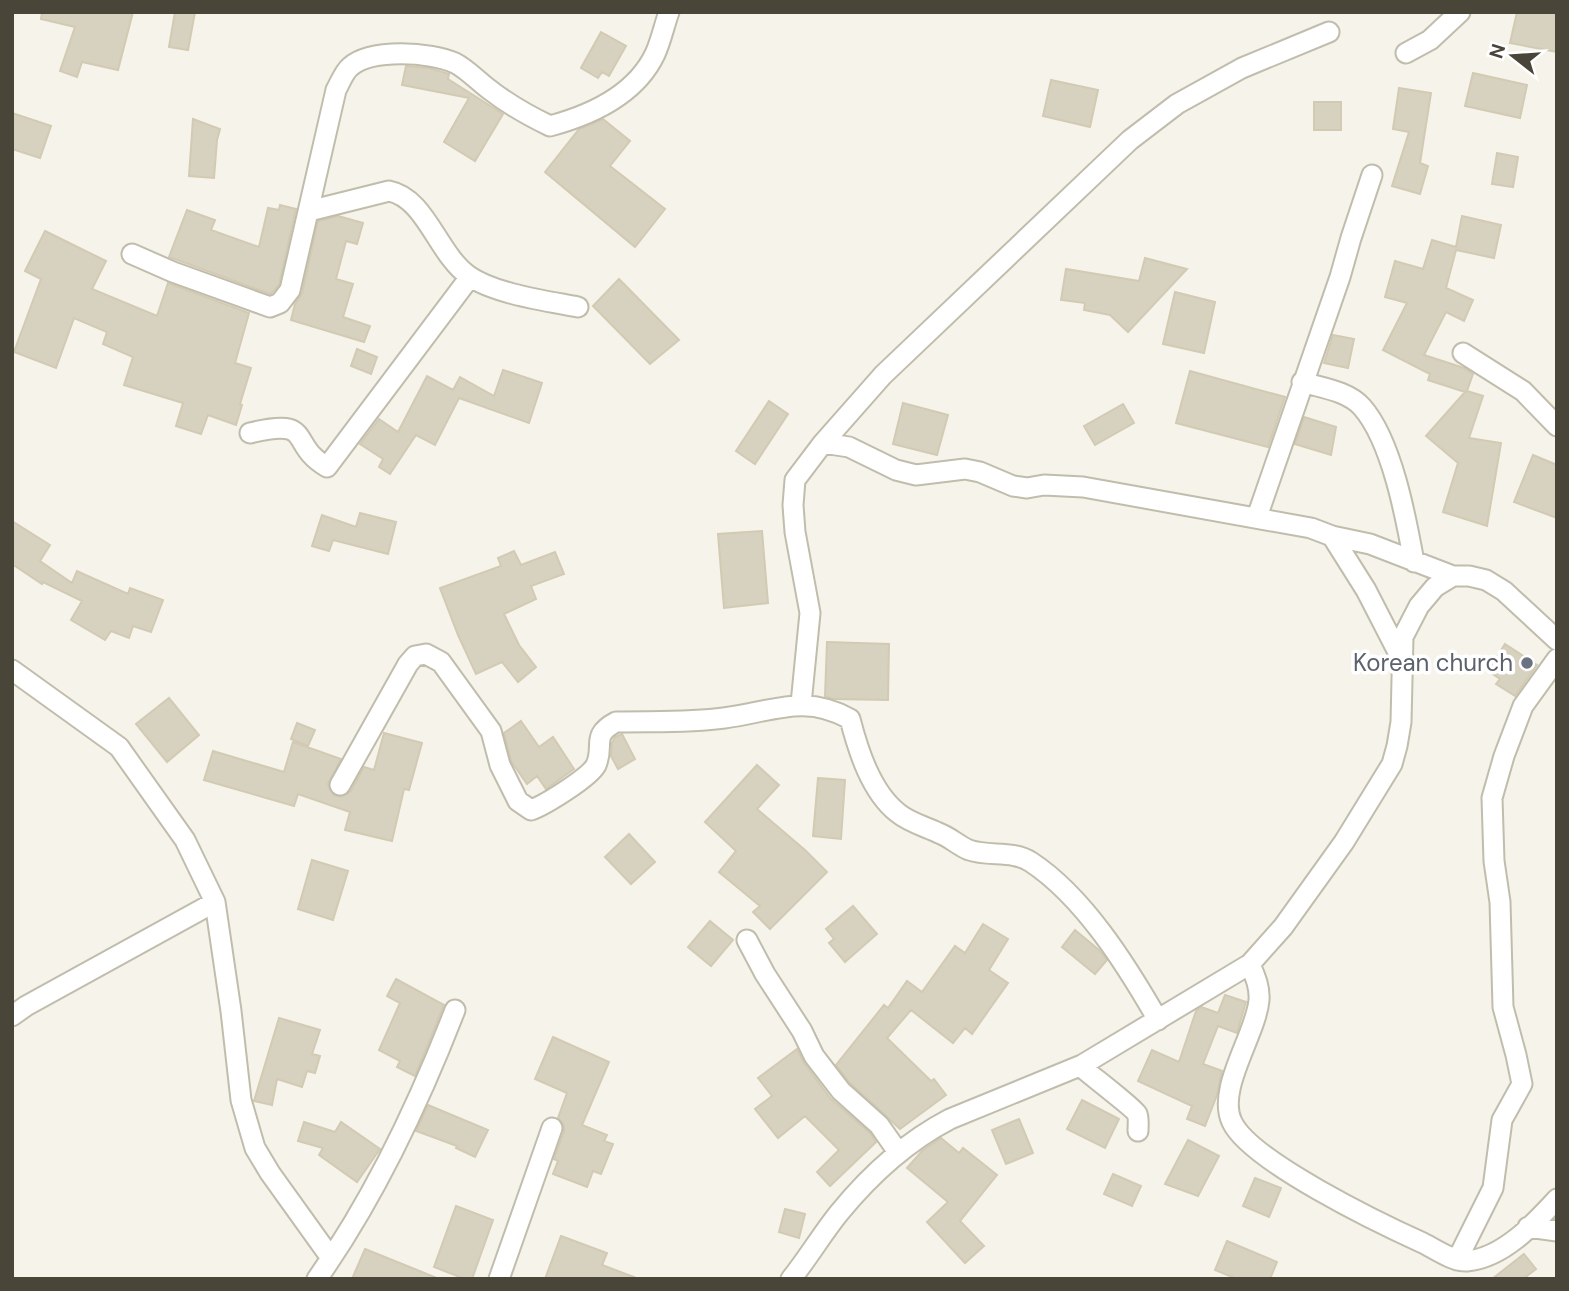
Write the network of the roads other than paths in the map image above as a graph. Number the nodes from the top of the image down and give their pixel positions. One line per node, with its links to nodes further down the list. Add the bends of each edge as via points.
1 (668, 12): 6 (street, via 655,55 634,84 605,105 550,126 456,63 395,53 349,67 336,90)
2 (1460, 12): 4 (street, via 1430,40)
3 (1329, 32): 14 (street, via 1242,68 1177,104 1130,140 883,375)
4 (1406, 53)
5 (1372, 175): 11 (street)
6 (309, 211): 7 (street, via 290,290 270,307); 8 (street, via 389,191 399,193 410,200 453,262)
7 (132, 254)
8 (470, 277): 9 (street, via 508,292); 13 (street, via 327,467 318,462 296,431 286,426)
9 (578, 307)
10 (1463, 353): 12 (street, via 1523,391)
11 (1302, 382): 15 (street); 17 (street, via 1344,395 1362,407 1387,454 1404,504)
12 (1557, 426)
13 (250, 433)
14 (822, 443): 15 (street, via 849,447 916,475 965,469 1013,486 1083,487); 23 (street, via 796,480 794,493 795,532 810,612)
15 (1257, 517): 16 (street)
16 (1332, 536): 17 (street, via 1370,544); 20 (street)
17 (1414, 562): 18 (street)
18 (1453, 576): 19 (street, via 1486,579); 20 (street, via 1419,606 1403,637)
19 (1557, 640)
20 (1401, 658): 27 (street, via 1401,722 1392,764 1344,842 1283,927)
21 (1557, 659): 39 (street, via 1523,706 1492,798 1503,1007 1522,1084 1502,1120 1493,1188)
22 (12, 670): 25 (street, via 118,747 185,840)
23 (800, 704): 24 (street, via 723,718 616,722 598,739 595,767 547,804 531,810 518,801 500,765 491,731 441,662 426,654 415,656 408,664); 30 (street, via 835,710 850,719 862,763 897,813 969,850 1030,861 1057,884 1129,970)
24 (340, 785)
25 (215, 902): 29 (street); 38 (street, via 241,1100 255,1148)
26 (747, 940): 34 (street, via 814,1056)
27 (1250, 964): 30 (street); 39 (street, via 1259,1001 1230,1087 1232,1124 1255,1147 1318,1190)
28 (455, 1010): 38 (street, via 429,1077 373,1188)
29 (12, 1016)
30 (1158, 1020): 31 (street)
31 (1080, 1066): 33 (street, via 1130,1106 1137,1114); 34 (street, via 950,1119)
32 (552, 1128): 41 (street)
33 (1138, 1131)
34 (898, 1152): 42 (street, via 845,1207)
35 (1557, 1199): 36 (street)
36 (1528, 1227): 37 (street); 39 (street, via 1498,1252)
37 (1557, 1231)
38 (331, 1258): 40 (street)
39 (1465, 1267)
40 (317, 1279)
41 (499, 1279)
42 (791, 1279)

